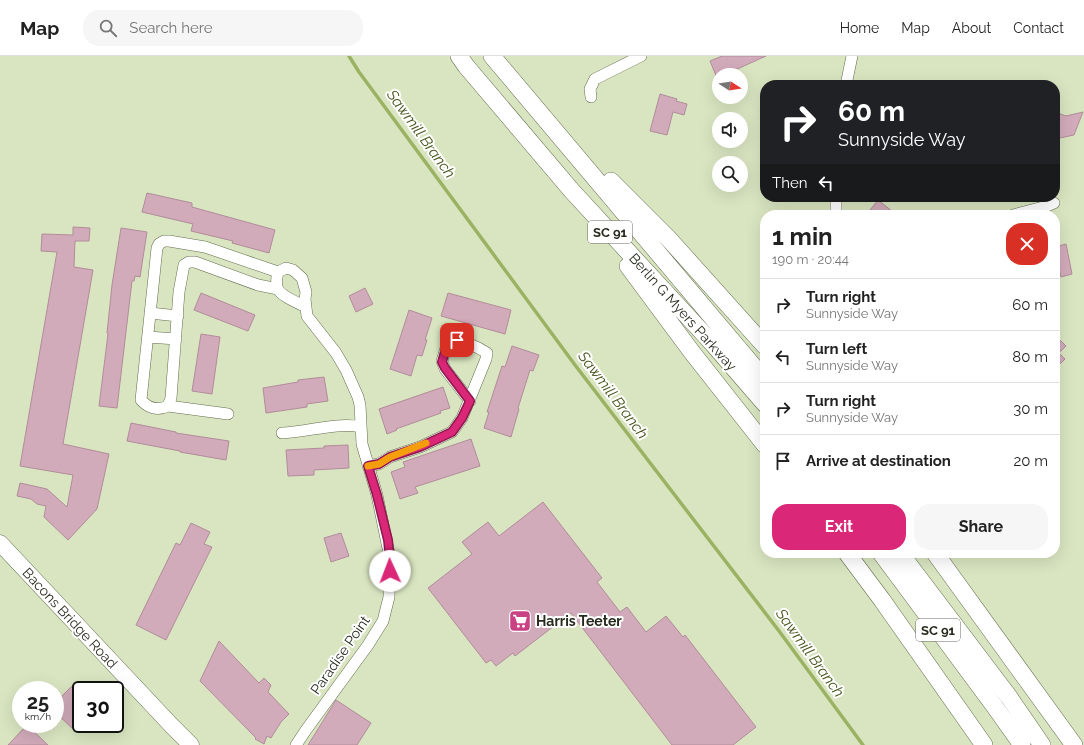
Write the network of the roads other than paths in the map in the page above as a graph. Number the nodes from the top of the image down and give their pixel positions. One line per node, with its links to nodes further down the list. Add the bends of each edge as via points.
1 (459, 56): 8 (main road, Berlin G Myers Parkway / SC 91)
2 (492, 56): 7 (main road, Berlin G Myers Parkway / SC 91)
3 (641, 56): 6 (street, via 595,79 590,89)
4 (852, 56): 5 (street)
5 (847, 80)
6 (591, 97)
7 (532, 102): 18 (main road, via 668,238); 19 (main road, Berlin G Myers Parkway / SC 91)
8 (572, 190): 20 (main road, Berlin G Myers Parkway / SC 91); 26 (main road)
9 (1054, 203): 10 (street)
10 (1032, 210)
11 (278, 272): 12 (street); 13 (street, Paradise Point, via 286,268 293,270 302,278 306,292); 14 (street, via 205,247 164,241 157,248)
12 (278, 289): 13 (street); 15 (street, via 189,262 183,269)
13 (306, 307): 24 (street, Paradise Point, via 307,316 346,370 358,397)
14 (150, 313): 15 (street); 16 (street)
15 (178, 316): 17 (street)
16 (148, 337): 17 (street); 22 (street, via 141,400 152,408)
17 (176, 339): 22 (street, via 171,398)
18 (760, 340)
19 (760, 374)
20 (760, 398)
21 (470, 401): 21 (street, via 487,353 457,340 451,341 442,362); 27 (street, via 452,432 379,464)
22 (168, 406): 23 (street)
23 (228, 414)
24 (361, 427): 25 (street, via 351,425); 27 (street, Paradise Point, via 362,444)
25 (282, 433)
26 (760, 439)
27 (368, 466): 35 (street, Paradise Point, via 377,495 390,558 389,598 383,621 368,645)
28 (0, 543): 34 (main road, Bacons Bridge Road)
29 (851, 558): 36 (main road)
30 (885, 558): 33 (main road, SC 91)
31 (903, 558): 33 (main road, SC 91)
32 (939, 558): 39 (main road)
33 (1002, 702): 37 (main road, SC 91); 38 (main road, SC 91)
34 (191, 745)
35 (296, 745)
36 (984, 745)
37 (1022, 745)
38 (1042, 745)
39 (1074, 745)

